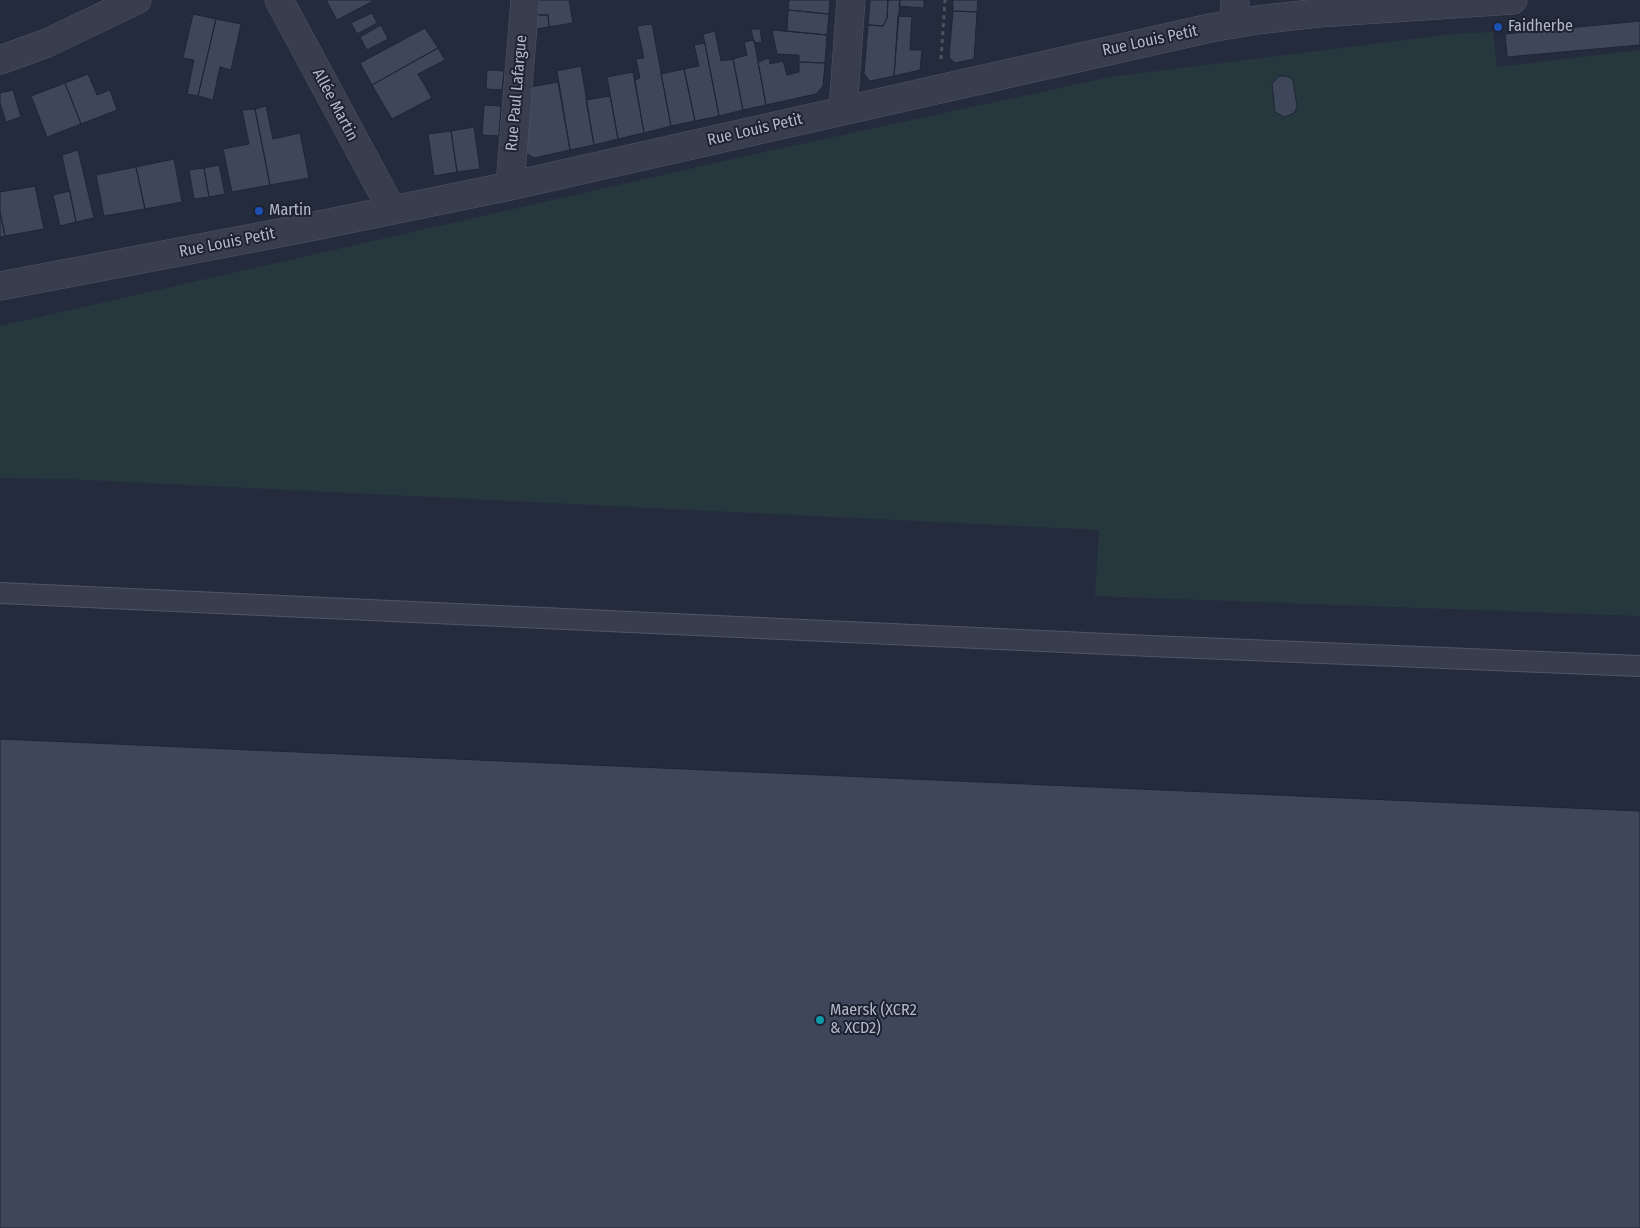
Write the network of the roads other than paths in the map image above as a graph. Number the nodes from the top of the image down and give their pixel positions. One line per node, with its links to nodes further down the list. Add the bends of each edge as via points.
1 (138, 0): 8 (street, via 47,43)
2 (279, 0): 11 (street, Allée Martin)
3 (525, 0): 10 (street, Rue Paul Lafargue)
4 (851, 0): 9 (street)
5 (1513, 0): 6 (street, Rue Louis Petit)
6 (1481, 1): 7 (street, Rue Louis Petit, via 1318,13)
7 (1234, 12): 9 (street, Rue Louis Petit, via 1185,33)
8 (0, 60)
9 (843, 110): 10 (street, Rue Louis Petit)
10 (510, 186): 11 (street, Rue Louis Petit)
11 (392, 210): 12 (street, Rue Louis Petit)
12 (0, 286)
13 (0, 593): 14 (lane)
14 (1640, 666)

